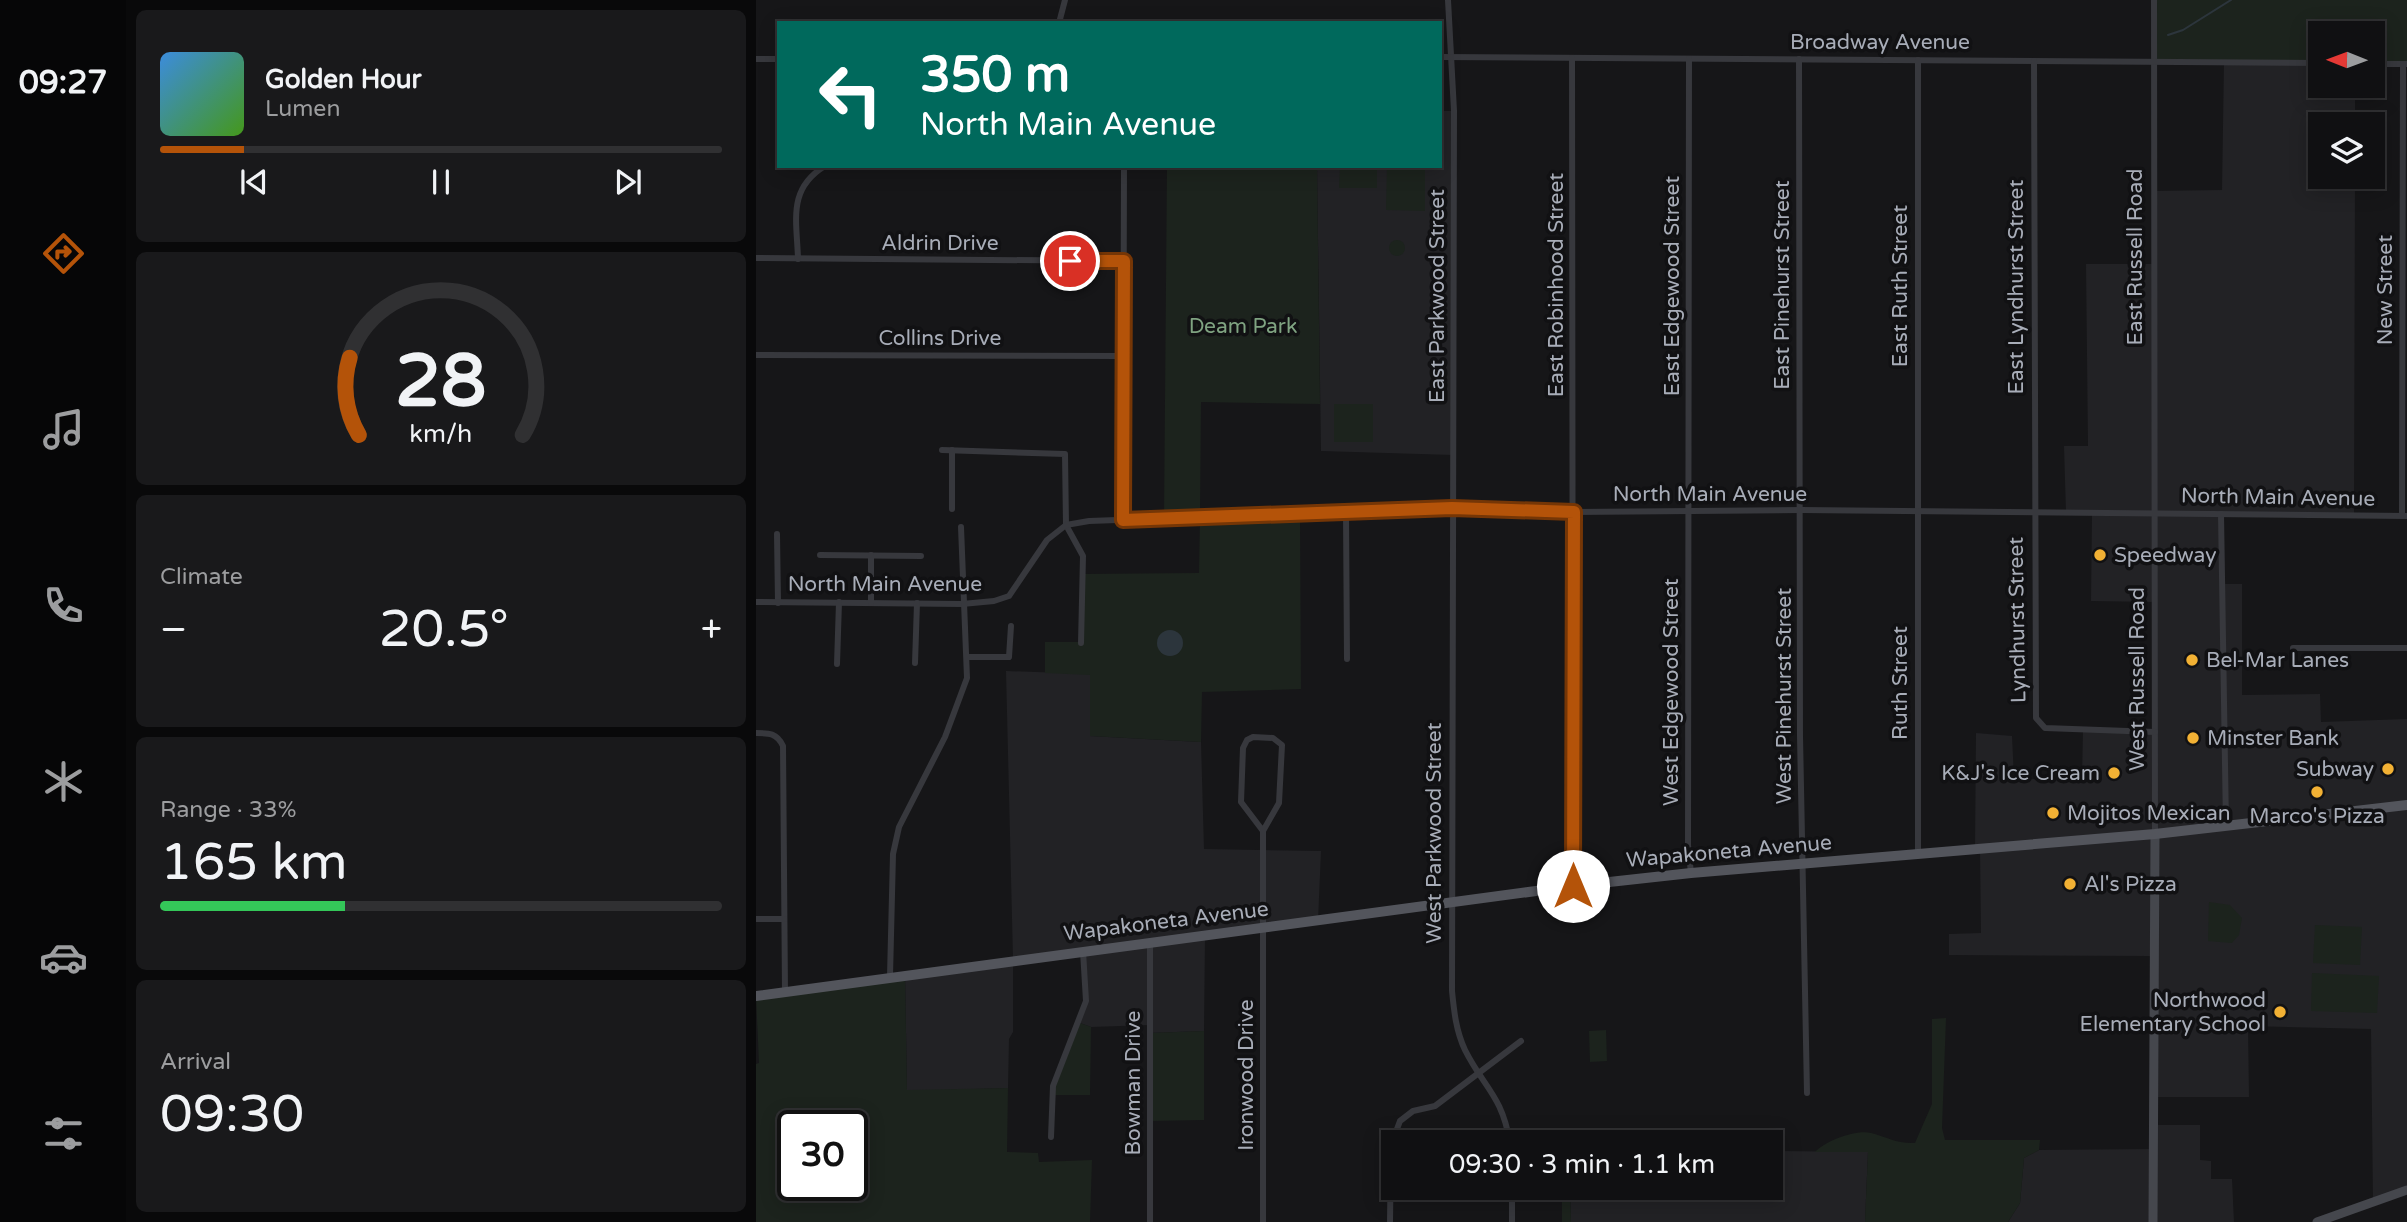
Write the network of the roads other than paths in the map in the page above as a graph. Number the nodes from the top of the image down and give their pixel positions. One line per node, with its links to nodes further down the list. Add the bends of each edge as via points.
1 (1065, 0): 4 (street)
2 (1448, 0): 6 (street, East Parkwood Street)
3 (2154, 0): 14 (street, East Russell Road)
4 (1060, 21)
5 (1442, 57): 6 (street, Broadway Avenue)
6 (1453, 57): 8 (street, Broadway Avenue); 29 (street, East Parkwood Street)
7 (756, 58): 9 (street)
8 (1572, 58): 10 (street, Broadway Avenue); 32 (street, East Robinhood Street)
9 (777, 59)
10 (1689, 59): 11 (street, Broadway Avenue); 33 (street, East Edgewood Street)
11 (1799, 59): 12 (street, Broadway Avenue); 31 (street, East Pinehurst Street)
12 (1918, 60): 13 (street, Broadway Avenue); 34 (street, East Ruth Street)
13 (2034, 61): 14 (street, Broadway Avenue); 36 (street, East Lyndhurst Street)
14 (2153, 61): 15 (street, Broadway Avenue); 37 (street, East Russell Road)
15 (2308, 63)
16 (2385, 64): 17 (street)
17 (2405, 64): 20 (street, New Street)
18 (823, 168): 22 (street, via 801,187)
19 (1124, 168): 23 (street)
20 (2405, 252): 26 (street, New Street)
21 (756, 258): 22 (street, Aldrin Drive)
22 (798, 259): 23 (street, Aldrin Drive)
23 (1124, 261): 25 (street)
24 (756, 355): 25 (street, Collins Drive)
25 (1124, 356): 40 (street)
26 (2405, 367): 39 (street, New Street)
27 (942, 450): 28 (street)
28 (952, 450): 30 (street); 41 (street, via 1065,454)
29 (1452, 508): 32 (street, North Main Avenue); 35 (street, North Main Avenue); 71 (street, West Parkwood Street)
30 (952, 509)
31 (1801, 510): 33 (street, North Main Avenue); 34 (street, North Main Avenue); 68 (street, West Pinehurst Street)
32 (1574, 512): 33 (street, North Main Avenue); 70 (street, East Robinhood Street)
33 (1689, 512): 69 (street, West Edgewood Street)
34 (1917, 512): 36 (street, North Main Avenue); 67 (street, Ruth Street)
35 (1346, 513): 40 (street, North Main Avenue); 58 (street)
36 (2034, 513): 37 (street, North Main Avenue); 61 (street, Lyndhurst Street, via 2036,718 2045,728)
37 (2153, 513): 38 (street, North Main Avenue); 61 (street, West Russell Road)
38 (2221, 514): 39 (street, North Main Avenue); 64 (street)
39 (2404, 516)
40 (1123, 520): 41 (street, North Main Avenue)
41 (1066, 525): 52 (street, North Main Avenue, via 1048,540 1009,596); 54 (street, via 1083,556)
42 (961, 527): 52 (street)
43 (777, 534): 49 (street)
44 (820, 555): 45 (street)
45 (871, 555): 46 (street); 50 (street)
46 (921, 556)
47 (756, 602): 49 (street, North Main Avenue)
48 (839, 602): 49 (street, North Main Avenue); 50 (street, North Main Avenue); 60 (street)
49 (778, 603)
50 (871, 603): 51 (street, North Main Avenue)
51 (917, 603): 52 (street, North Main Avenue); 59 (street)
52 (962, 604): 57 (street)
53 (1010, 626): 57 (street, via 1009,657)
54 (1081, 643)
55 (2293, 648): 56 (street)
56 (2407, 648)
57 (967, 657): 77 (street, via 962,697 899,827 893,854)
58 (1347, 659)
59 (915, 663)
60 (837, 664)
61 (2155, 732): 66 (street, West Russell Road)
62 (756, 733): 73 (street, via 770,733 783,746)
63 (2407, 805): 64 (main road, Wapakoneta Avenue)
64 (2225, 826): 66 (main road, Wapakoneta Avenue)
65 (1263, 831): 65 (street, via 1279,803 1282,745 1273,738 1253,737 1243,748 1241,802); 74 (street, Ironwood Drive)
66 (2155, 834): 67 (main road, Wapakoneta Avenue); 91 (main road, West Russell Road)
67 (1918, 853): 68 (main road, Wapakoneta Avenue)
68 (1802, 863): 69 (main road, Wapakoneta Avenue); 82 (street, West Pinehurst Street)
69 (1691, 873): 70 (main road, Wapakoneta Avenue)
70 (1573, 886): 71 (main road, Wapakoneta Avenue)
71 (1450, 902): 74 (main road, Wapakoneta Avenue); 81 (street, West Parkwood Street, via 1455,1020 1465,1051)
72 (756, 919): 73 (street)
73 (784, 919): 78 (street)
74 (1263, 929): 75 (main road, Wapakoneta Avenue); 88 (street, Ironwood Drive)
75 (1150, 944): 76 (main road, Wapakoneta Avenue); 87 (street, Bowman Drive)
76 (1083, 951): 77 (main road, Wapakoneta Avenue); 84 (street, via 1086,1000 1053,1086)
77 (890, 976): 78 (main road, Wapakoneta Avenue)
78 (785, 992): 79 (main road, Wapakoneta Avenue)
79 (756, 996)
80 (1521, 1041): 81 (street)
81 (1479, 1071): 83 (street, West Parkwood Street, via 1498,1098); 89 (street, via 1435,1107 1413,1111 1400,1121 1391,1145)
82 (1807, 1093)
83 (1507, 1130)
84 (1051, 1137)
85 (2407, 1190): 92 (main road)
86 (1512, 1200): 90 (street)
87 (1150, 1222)
88 (1263, 1222)
89 (1390, 1222)
90 (1512, 1222)
91 (2153, 1222)
92 (2317, 1222)

